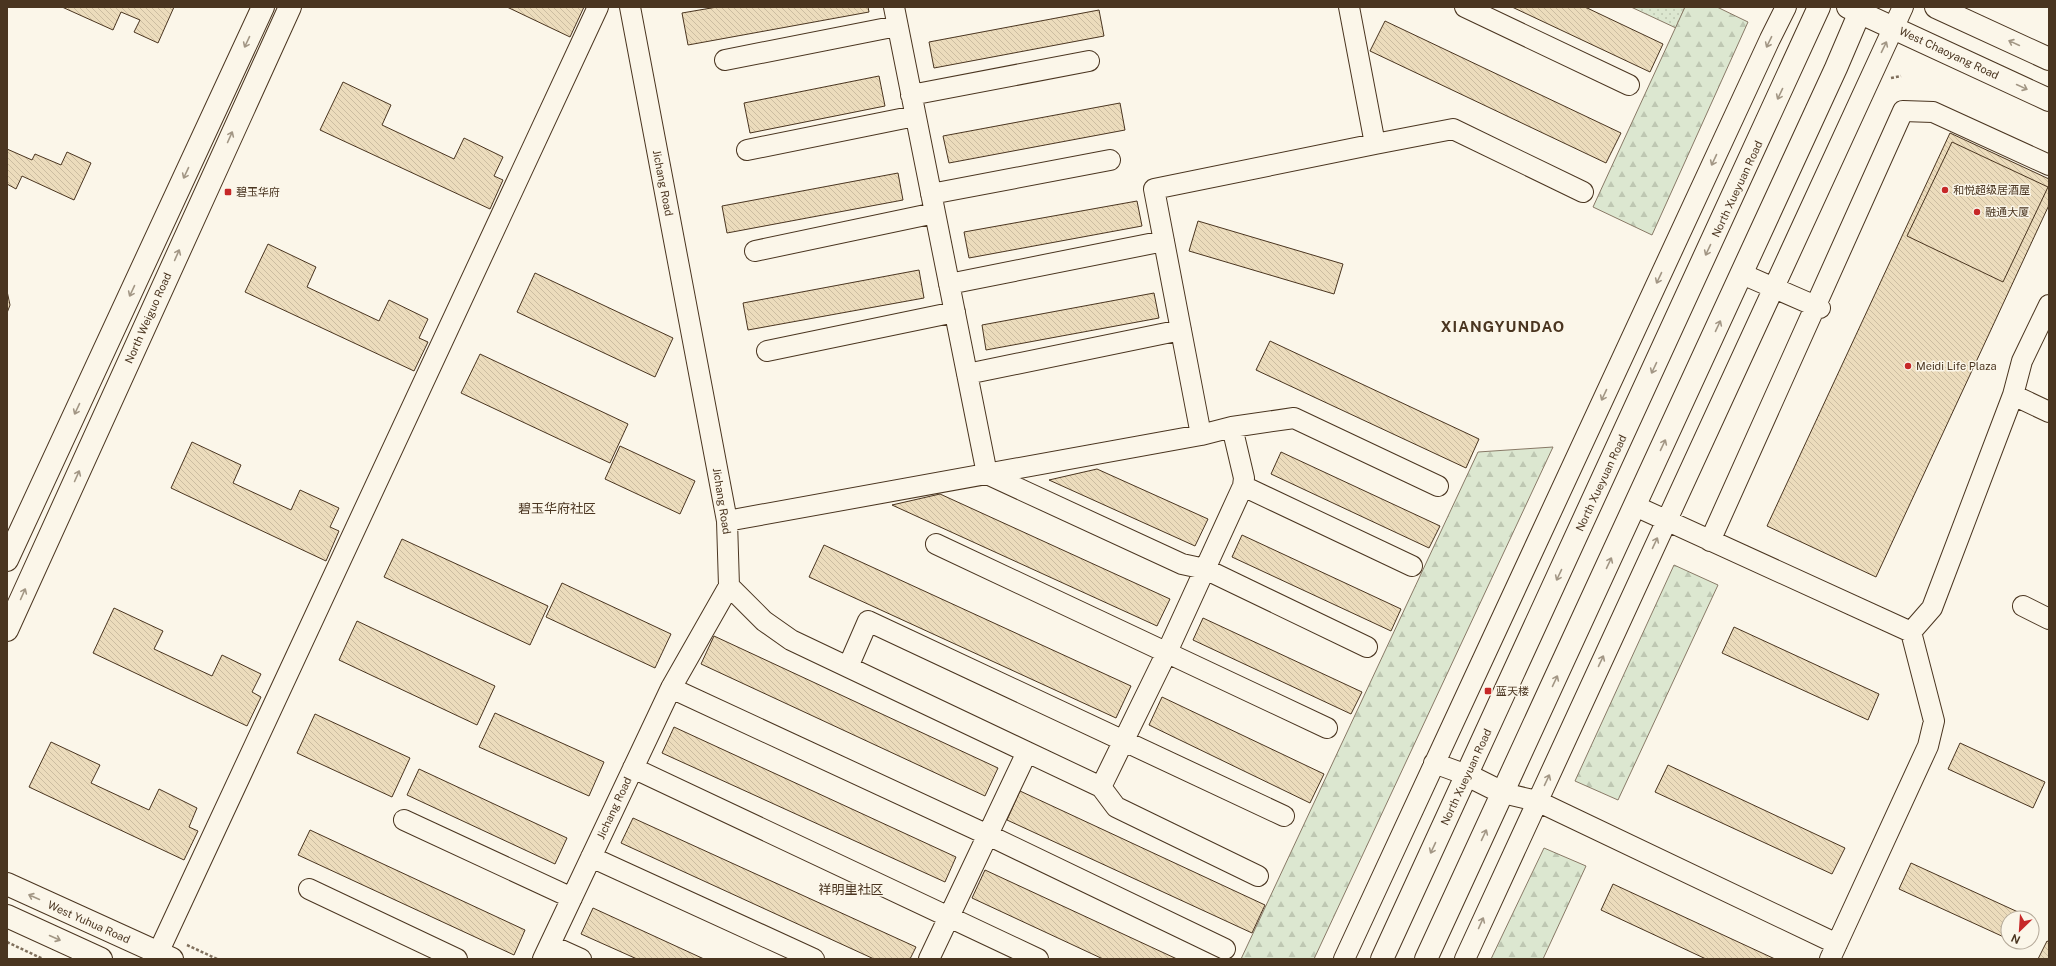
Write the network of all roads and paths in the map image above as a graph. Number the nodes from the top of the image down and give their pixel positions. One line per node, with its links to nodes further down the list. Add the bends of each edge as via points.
1 (263, 7): 51 (main road, one-way to 51)
2 (290, 7): 57 (main road, North Weiguo Road, one-way to 2)
3 (598, 7): 86 (street)
4 (630, 7): 48 (street, Jichang Road)
5 (1349, 7): 21 (street)
6 (1465, 7): 17 (street)
7 (1786, 7): 66 (street, one-way to 66)
8 (1819, 7): 68 (main road, North Xueyuan Road, one-way to 68)
9 (1903, 7): 13 (street)
10 (1936, 7): 14 (main road, one-way to 10)
11 (1856, 9): 13 (main road, West Chaoyang Road); 30 (main road, via 1836,68)
12 (897, 12): 15 (street); 18 (street)
13 (1893, 28): 19 (main road, West Chaoyang Road, one-way to 19); 32 (street, one-way to 13)
14 (2049, 59)
15 (726, 60)
16 (1089, 61): 18 (street)
17 (1629, 85)
18 (911, 95): 20 (street)
19 (2049, 100)
20 (915, 116): 22 (street); 26 (street)
21 (1375, 144): 25 (street, via 1453,129); 28 (street, via 1154,189)
22 (747, 150)
23 (1110, 160): 26 (street)
24 (2049, 165): 34 (street, via 1933,112 1910,110)
25 (1583, 192)
26 (931, 194): 27 (street)
27 (935, 213): 29 (street); 31 (street)
28 (1164, 240): 31 (street); 36 (street)
29 (755, 250)
30 (1742, 274): 32 (street); 46 (main road, one-way to 30)
31 (949, 284): 35 (street)
32 (1773, 288): 34 (street); 47 (street)
33 (2049, 305): 39 (street, via 2022,361)
34 (1818, 307): 49 (street)
35 (955, 312): 37 (street); 38 (street)
36 (1181, 330): 38 (street); 42 (street)
37 (767, 351)
38 (967, 374): 43 (street)
39 (2013, 395): 40 (street); 58 (street, via 1932,608)
40 (2049, 412)
41 (1232, 427): 42 (street); 44 (street, via 1244,478); 45 (street, via 1294,418)
42 (1201, 435): 43 (street)
43 (987, 474): 48 (street); 53 (street, via 1182,564)
44 (1243, 486): 52 (street); 53 (street)
45 (1438, 486)
46 (1635, 506): 47 (street); 70 (main road, one-way to 46)
47 (1666, 520): 49 (street); 71 (street, one-way to 47)
48 (727, 521): 54 (street, Jichang Road)
49 (1713, 542): 58 (street)
50 (936, 544): 60 (street)
51 (7, 560)
52 (1412, 566)
53 (1205, 569): 59 (street); 60 (street)
54 (729, 586): 61 (street, via 764,621 791,640); 62 (street, Jichang Road)
55 (2023, 606): 56 (street)
56 (2049, 619)
57 (7, 630)
58 (1911, 632): 84 (street, via 1934,721 1928,746)
59 (1367, 647)
60 (1167, 652): 63 (street); 64 (street)
61 (848, 667): 64 (street, via 868,621); 65 (street)
62 (671, 688): 67 (street, Jichang Road); 74 (street)
63 (1327, 728)
64 (1124, 742): 69 (street); 72 (street)
65 (1027, 752): 69 (street); 74 (street)
66 (1434, 763): 68 (street); 94 (street)
67 (633, 768): 75 (street, Jichang Road); 81 (street)
68 (1467, 775): 70 (main road); 95 (main road, North Xueyuan Road, one-way to 95)
69 (1101, 787): 76 (street, via 1116,806)
70 (1503, 793): 71 (street); 96 (main road, one-way to 70)
71 (1536, 802): 84 (street); 97 (street, one-way to 71)
72 (1284, 816)
73 (404, 820): 79 (street)
74 (988, 835): 81 (street); 83 (street)
75 (591, 857): 79 (street, Jichang Road); 91 (street)
76 (1258, 876)
77 (7, 884): 86 (main road, West Yuhua Road, one-way to 77)
78 (309, 889): 89 (street)
79 (572, 898): 85 (street, Jichang Road)
80 (7, 916): 88 (main road, one-way to 88)
81 (949, 917): 92 (street); 93 (street)
82 (7, 942): 87 (path)
83 (1225, 949)
84 (1834, 951)
85 (546, 952): 90 (street)
86 (165, 956)
87 (43, 959)
88 (100, 959)
89 (457, 959)
90 (581, 959)
91 (814, 959)
92 (929, 959)
93 (1038, 959)
94 (1344, 959)
95 (1382, 959)
96 (1426, 959)
97 (1465, 959)

